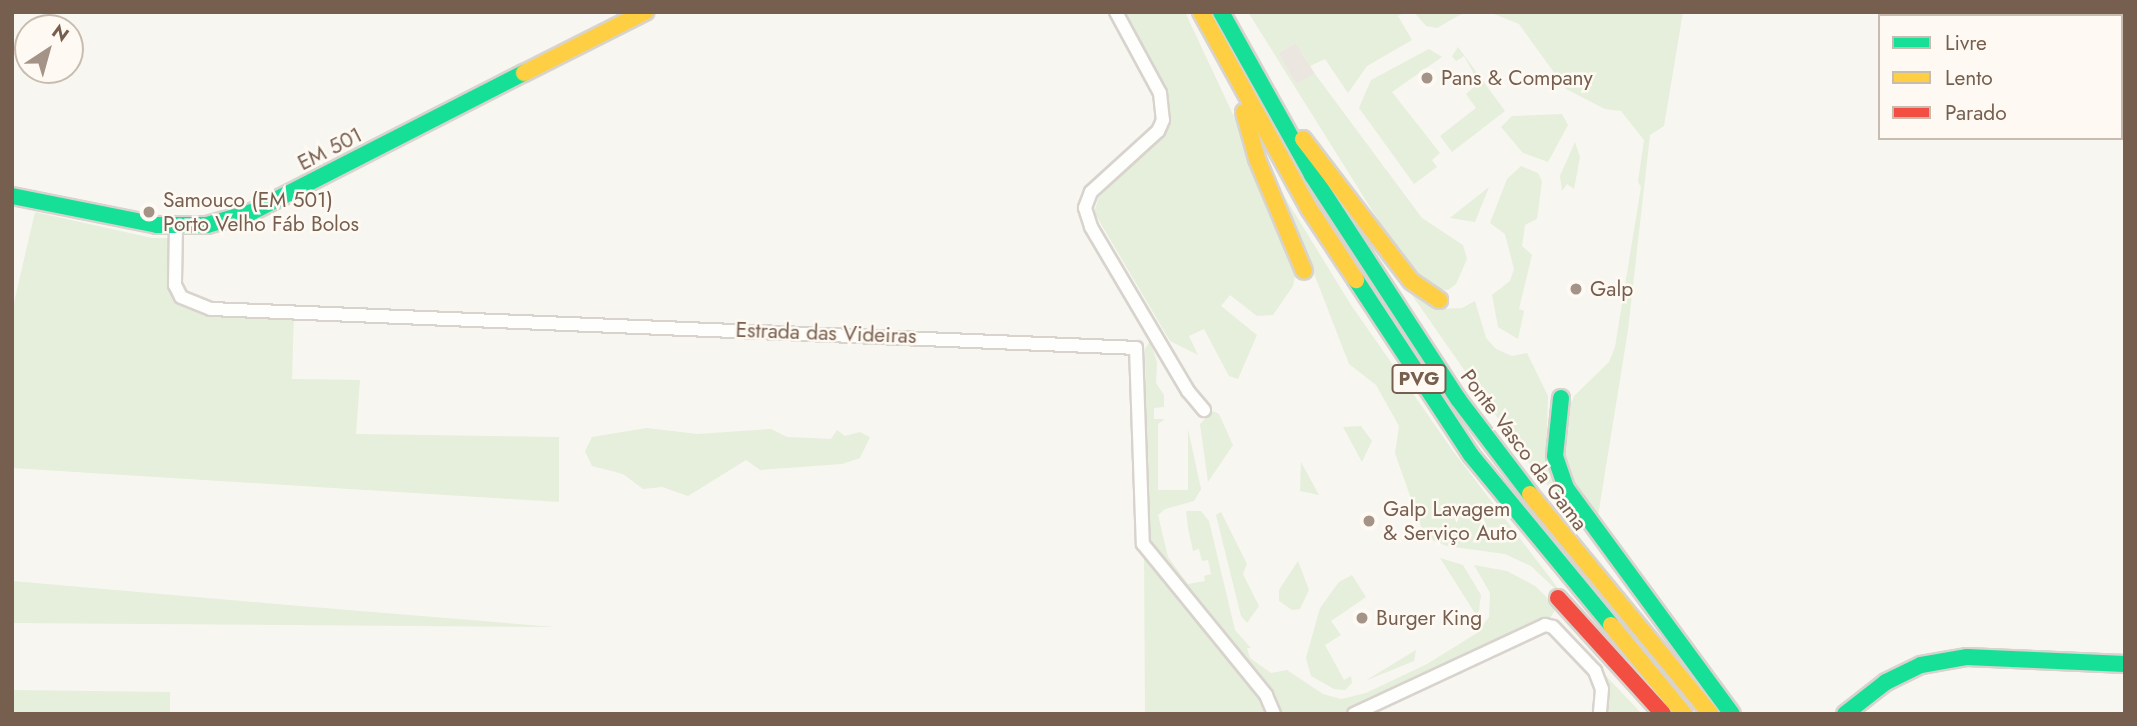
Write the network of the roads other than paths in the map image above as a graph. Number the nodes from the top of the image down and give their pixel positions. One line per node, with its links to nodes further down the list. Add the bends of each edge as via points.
1 (645, 12): 8 (main road, EM 501 / EM 501, via 252,212 207,225)
2 (1116, 12): 12 (street, via 1160,93 1163,120 1158,131 1091,192 1085,208 1091,227 1188,391)
3 (1200, 12): 5 (main road, Ponte Vasco da Gama / PVG)
4 (1221, 12): 6 (main road, Ponte Vasco da Gama / PVG)
5 (1236, 83): 9 (main road, via 1257,159); 19 (main road, Ponte Vasco da Gama / PVG, via 1363,297 1471,455)
6 (1262, 88): 10 (main road, via 1411,281); 20 (main road, Ponte Vasco da Gama / PVG, via 1364,259 1458,398 1573,551)
7 (12, 196): 8 (main road, EM 501 / EM 501, via 132,223)
8 (176, 225): 15 (street, Estrada das Videiras, via 174,285 181,297 211,309 1136,348 1143,544 1266,695)
9 (1304, 271)
10 (1439, 300)
11 (1561, 398): 21 (main road, via 1555,456 1566,488)
12 (1204, 410)
13 (1558, 598): 18 (main road)
14 (2125, 664): 22 (main road, via 1967,657 1921,665 1886,682)
15 (1274, 714)
16 (1354, 714): 17 (street, via 1545,625 1553,627 1595,671 1602,689)
17 (1600, 714)
18 (1663, 714)
19 (1684, 714)
20 (1711, 714)
21 (1732, 714)
22 (1846, 714)

